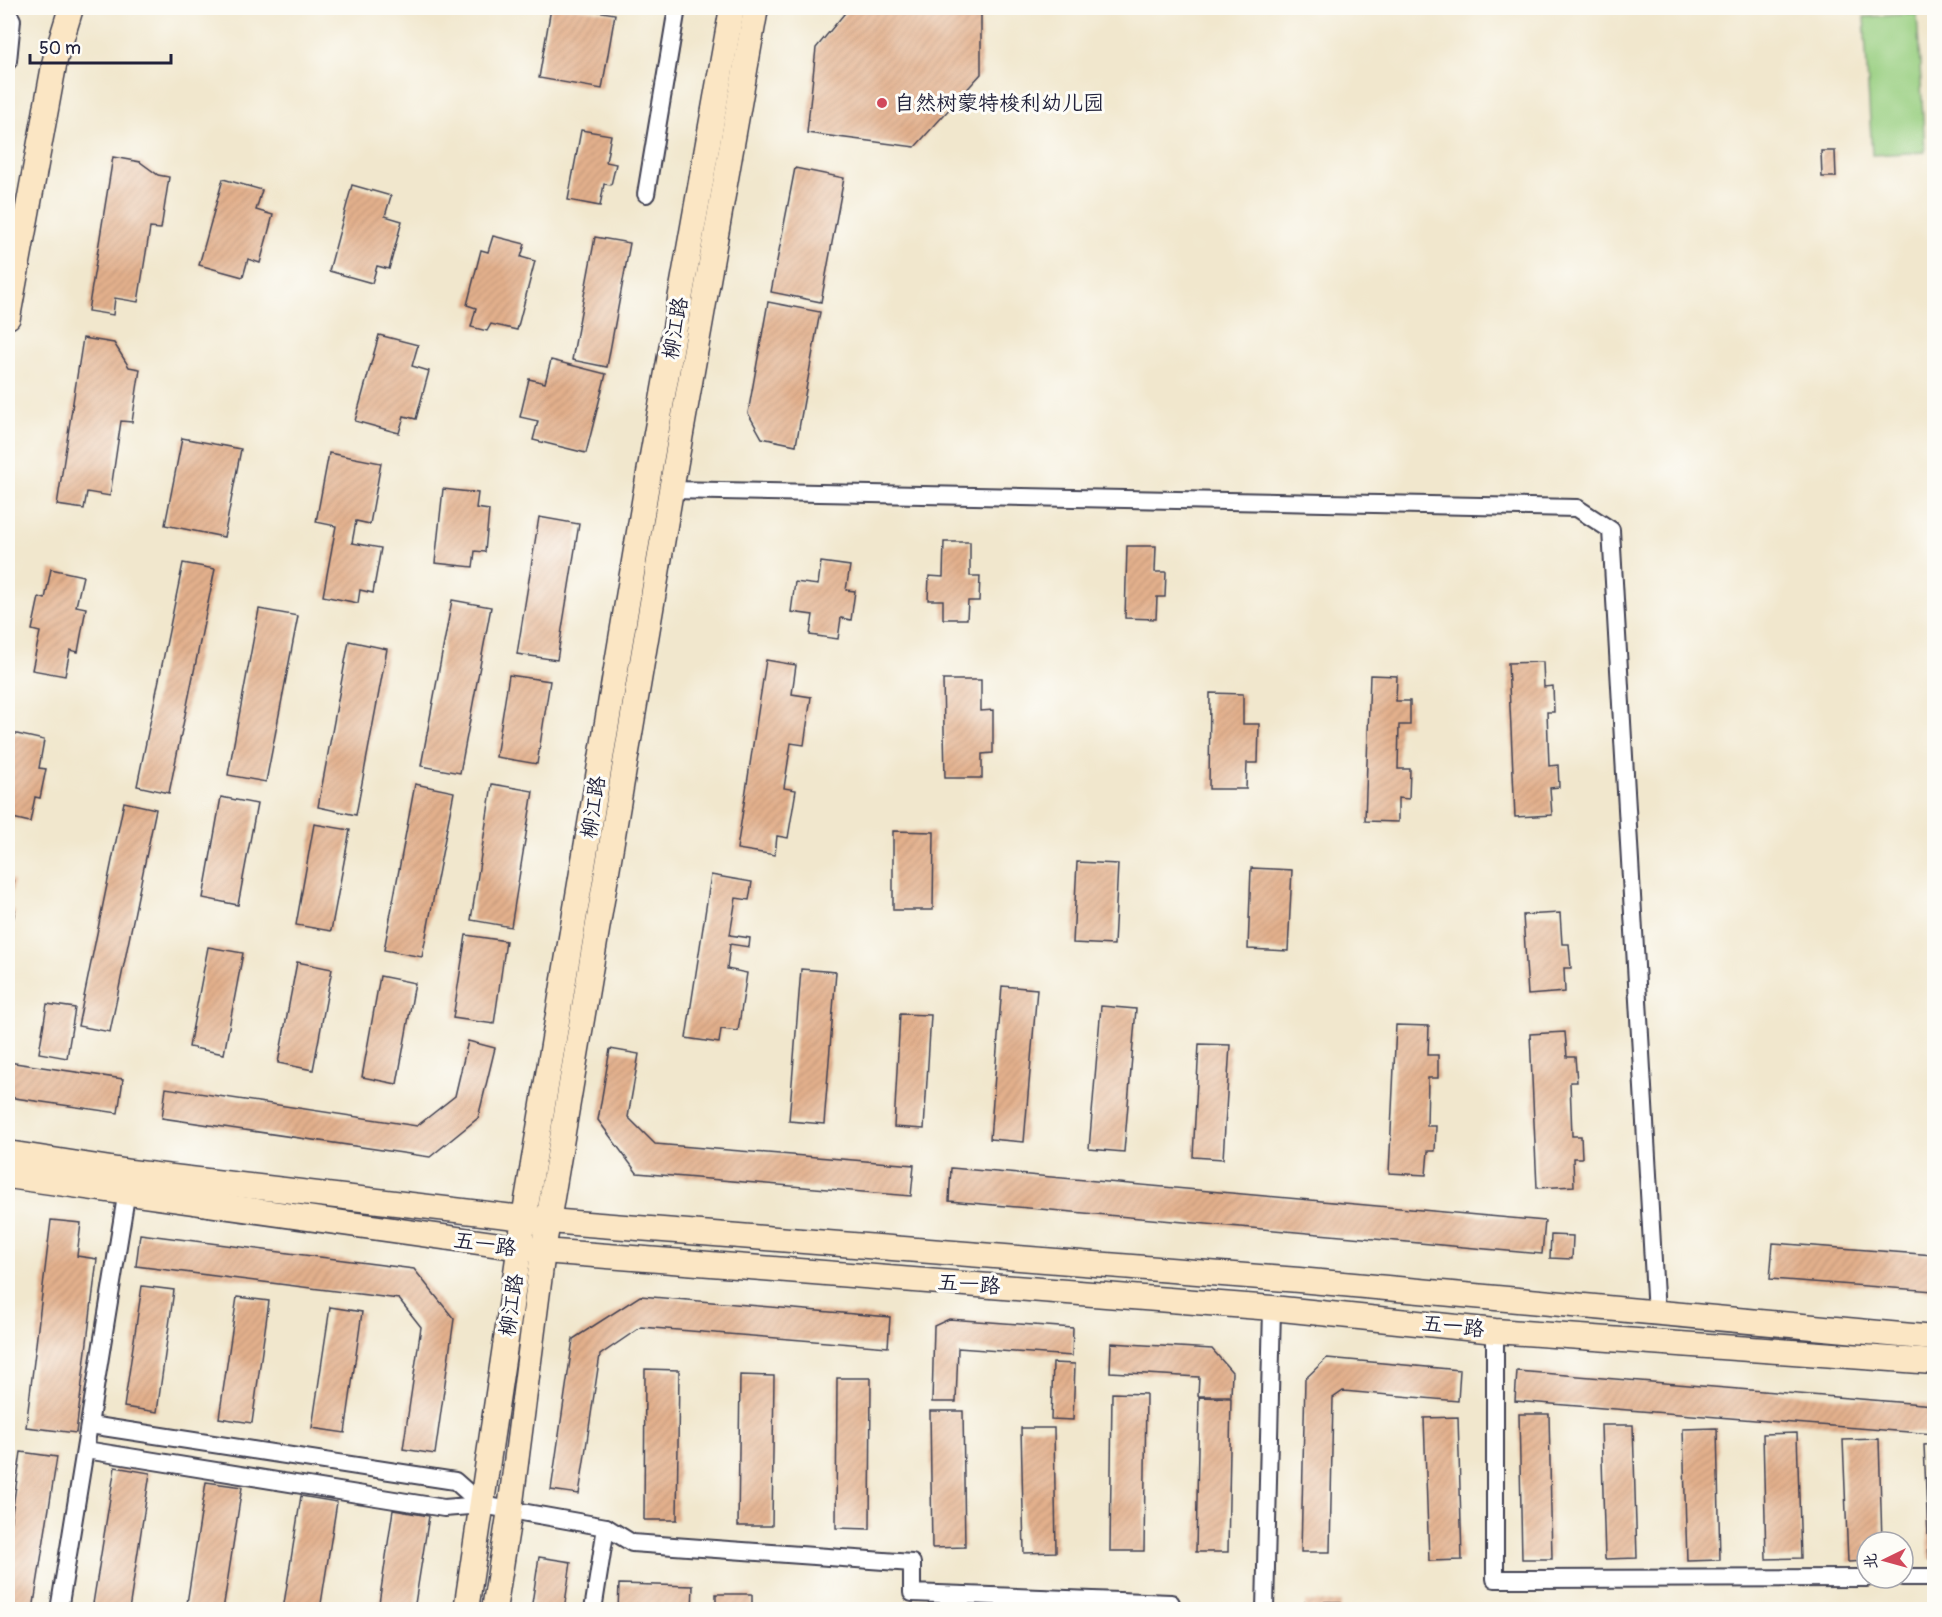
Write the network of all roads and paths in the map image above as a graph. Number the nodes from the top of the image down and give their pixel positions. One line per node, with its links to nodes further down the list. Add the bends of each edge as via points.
1 (71, 8): 8 (street, via 56,60)
2 (677, 8): 7 (street)
3 (732, 8): 9 (street, 柳江路)
4 (756, 8): 10 (street, 柳江路)
5 (8, 13): 6 (street, via 12,20)
6 (8, 61)
7 (646, 194)
8 (8, 317)
9 (646, 490): 10 (street); 14 (street, 柳江路)
10 (671, 490): 15 (street, 柳江路); 21 (street, via 1577,508 1611,530)
11 (8, 1153): 13 (street, 五一路)
12 (8, 1176): 13 (street, 五一路)
13 (128, 1183): 14 (street, 五一路); 16 (street, 五一路); 25 (street)
14 (524, 1218): 15 (street, 五一路); 16 (street, 柳江路)
15 (549, 1221): 17 (street, 柳江路); 18 (street, 五一路)
16 (519, 1249): 17 (street, 五一路); 27 (street, 柳江路)
17 (543, 1251): 19 (street, 五一路); 28 (street, 柳江路)
18 (1299, 1280): 20 (street); 21 (street, 五一路)
19 (1272, 1308): 20 (street, 五一路); 40 (street)
20 (1298, 1310): 22 (street, 五一路)
21 (1656, 1314): 23 (street, 五一路)
22 (1495, 1331): 24 (street, 五一路); 32 (street, via 1495,1579)
23 (1935, 1338)
24 (1935, 1362)
25 (90, 1425): 26 (street); 27 (street, via 455,1481)
26 (86, 1450): 27 (street, via 444,1508); 35 (street)
27 (482, 1505): 28 (street); 36 (street, 柳江路)
28 (510, 1510): 29 (street); 37 (street, 柳江路)
29 (606, 1527): 33 (street, via 632,1543 912,1563 912,1593); 38 (street)
30 (1915, 1577): 31 (street)
31 (1935, 1577)
32 (1855, 1578)
33 (973, 1602): 34 (street)
34 (1062, 1604): 39 (street, via 1171,1603)
35 (59, 1610)
36 (466, 1610)
37 (494, 1610)
38 (594, 1610)
39 (1171, 1610)
40 (1265, 1610)

